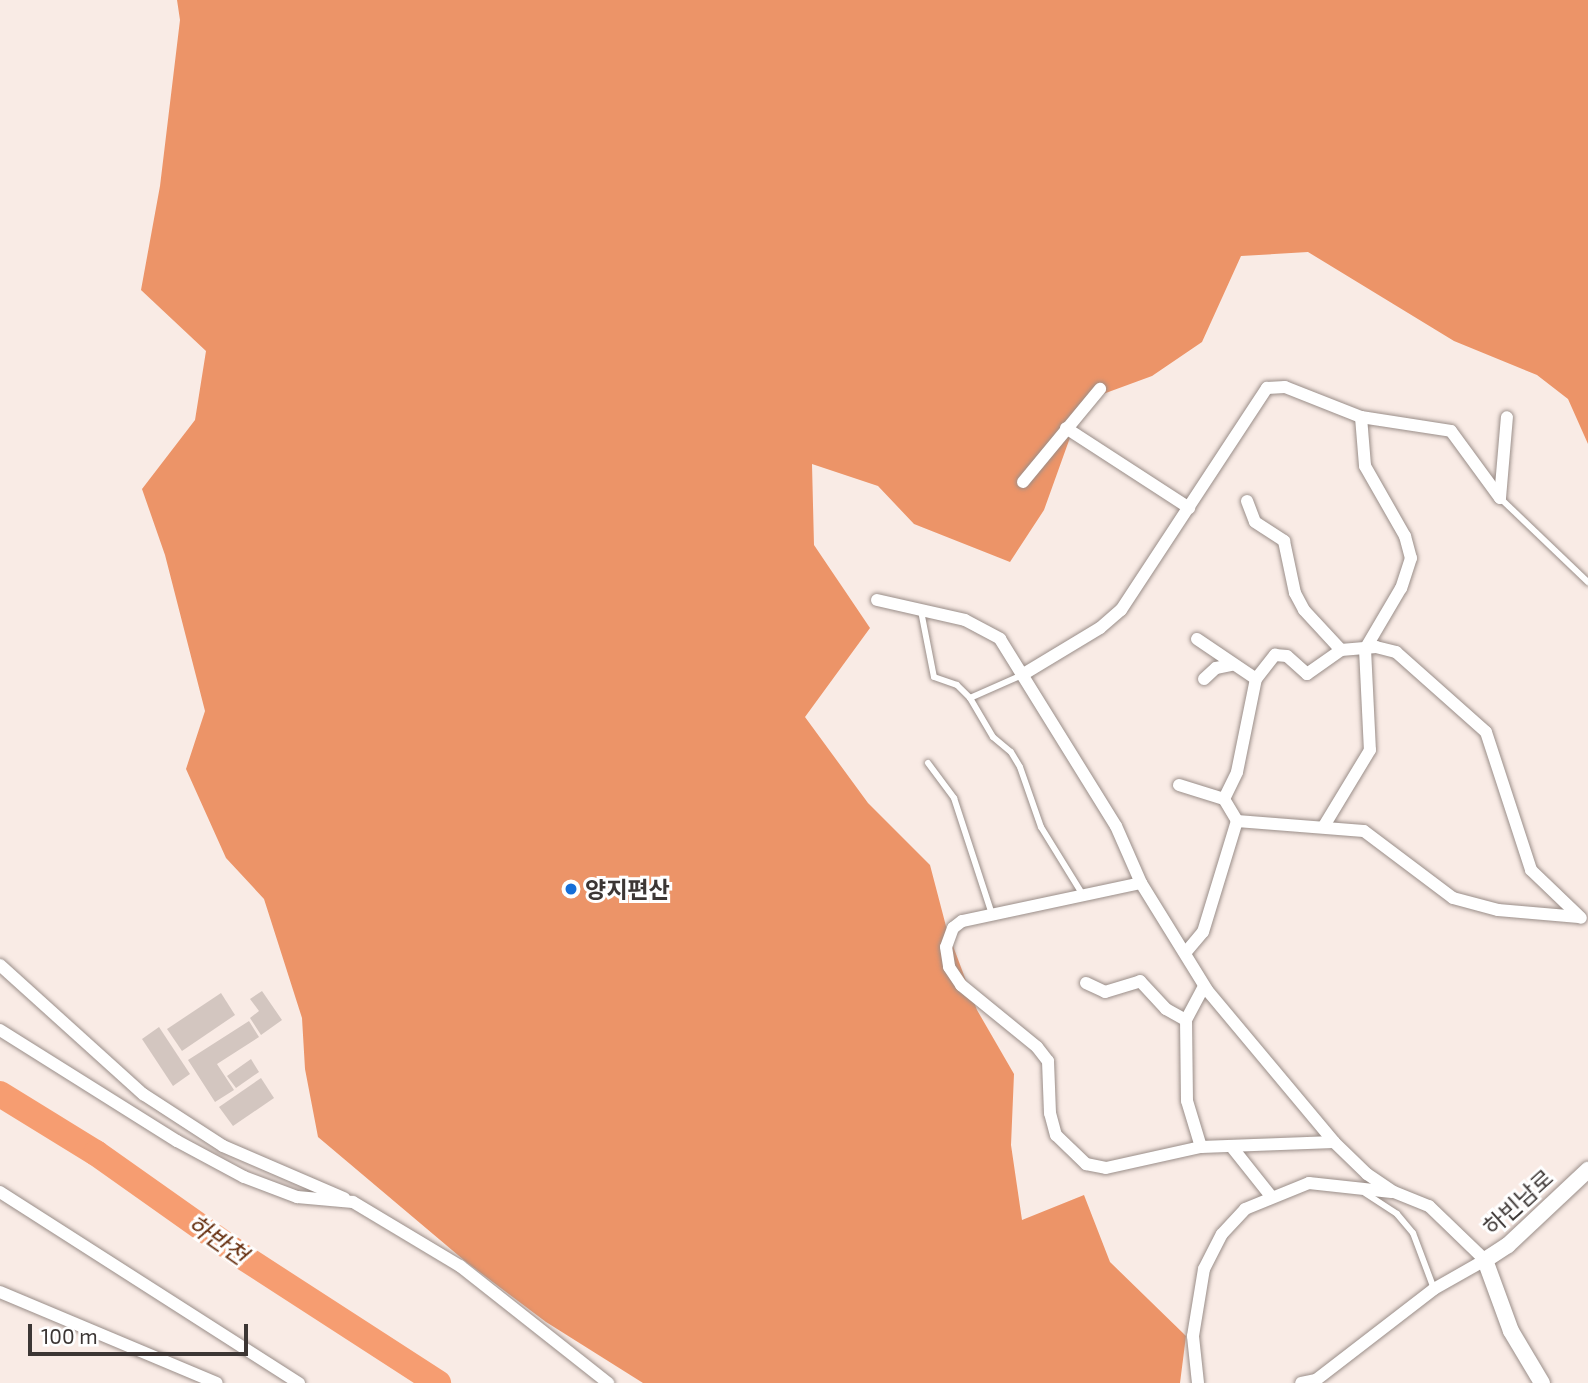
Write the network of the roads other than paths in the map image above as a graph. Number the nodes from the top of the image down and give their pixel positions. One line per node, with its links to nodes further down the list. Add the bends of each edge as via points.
1 (1100, 389): 4 (street)
2 (1361, 417): 6 (street, via 1451,431); 8 (street, via 1285,387 1267,388); 13 (street, via 1365,466 1405,536 1411,558 1404,581)
3 (1507, 417): 6 (street)
4 (1066, 428): 5 (street); 8 (street)
5 (1023, 482)
6 (1500, 498): 9 (lane)
7 (1247, 501): 14 (street, via 1255,522 1284,541 1295,593 1304,610)
8 (1189, 508): 16 (street, via 1121,610 1100,628)
9 (1588, 583)
10 (877, 600): 11 (street)
11 (921, 611): 16 (street, via 983,627 1000,639); 19 (lane, via 930,671 957,685)
12 (1197, 639): 15 (street)
13 (1365, 649): 14 (street); 24 (street, via 1370,750); 28 (street, via 1396,652 1410,660 1486,732 1531,870)
14 (1341, 650): 18 (street, via 1307,674 1287,656 1275,655)
15 (1232, 665): 17 (street, via 1216,668); 18 (street)
16 (1022, 675): 19 (lane); 25 (street, via 1116,826)
17 (1204, 679)
18 (1256, 679): 22 (street, via 1237,772)
19 (970, 698): 26 (lane, via 993,737 1020,766 1041,827)
20 (928, 763): 27 (lane, via 954,798)
21 (1178, 785): 22 (street)
22 (1224, 799): 23 (street)
23 (1237, 821): 24 (street); 29 (street, via 1203,932)
24 (1324, 826): 28 (street, via 1377,837 1453,898 1499,910)
25 (1141, 883): 26 (street); 29 (street)
26 (1084, 897): 27 (street)
27 (992, 914): 37 (street, via 953,928 946,947 949,967 980,1004 1037,1047 1048,1061 1050,1114 1056,1135 1070,1152 1086,1164 1106,1168)
28 (1585, 918)
29 (1186, 952): 32 (street)
30 (0, 965): 43 (street, via 143,1094 222,1146)
31 (1086, 983): 33 (street, via 1105,992 1140,981 1166,1009)
32 (1204, 986): 33 (street); 35 (street)
33 (1186, 1020): 37 (street, via 1187,1101)
34 (0, 1030): 43 (street, via 177,1141 244,1177 297,1197)
35 (1334, 1142): 36 (street); 41 (street)
36 (1231, 1146): 37 (street); 42 (street)
37 (1201, 1147)
38 (1588, 1170): 44 (street, 하빈남로)
39 (1351, 1185): 41 (street); 42 (street, via 1309,1183); 45 (lane, via 1397,1214 1413,1233)
40 (0, 1192): 48 (street)
41 (1394, 1192): 44 (street, via 1429,1206)
42 (1270, 1195): 50 (street, via 1245,1209 1222,1234 1204,1269 1195,1307)
43 (353, 1202): 49 (street, via 460,1266)
44 (1485, 1261): 45 (street); 52 (street, 하빈남로, via 1511,1331)
45 (1434, 1289): 51 (street, via 1316,1380)
46 (0, 1292): 47 (street)
47 (217, 1383)
48 (299, 1383)
49 (608, 1383)
50 (1198, 1383)
51 (1301, 1383)
52 (1542, 1383)

